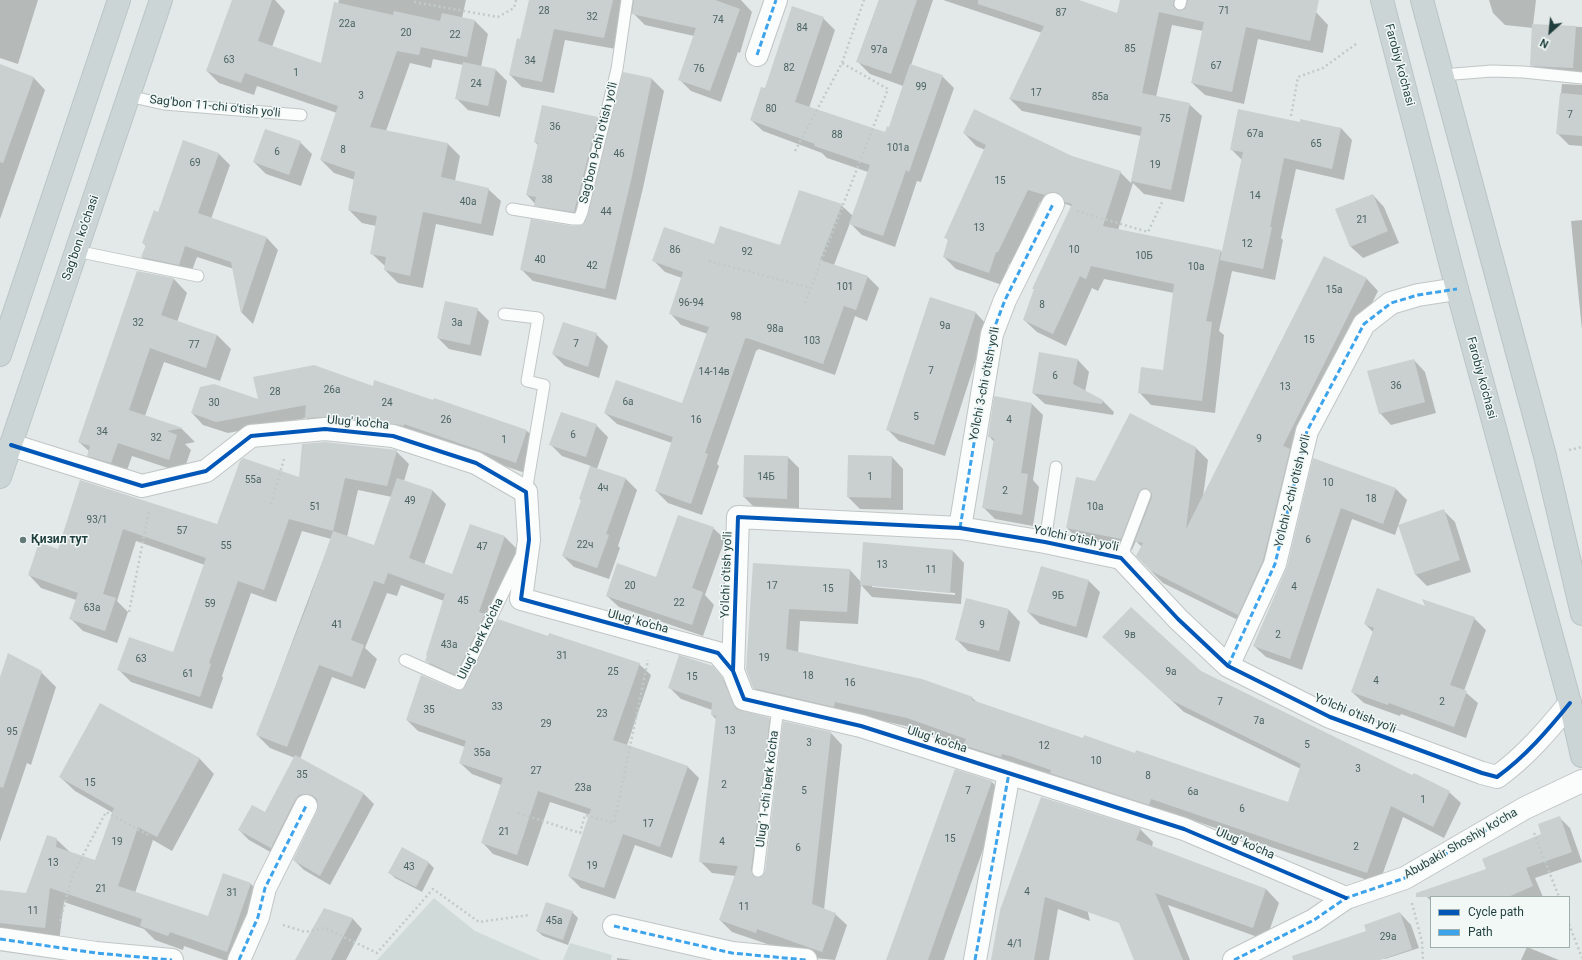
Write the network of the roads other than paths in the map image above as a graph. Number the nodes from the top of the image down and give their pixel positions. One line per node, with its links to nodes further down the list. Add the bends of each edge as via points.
1 (119, 0): 18 (main road)
2 (161, 0): 10 (main road, Sag’bon ko’chasi)
3 (627, 0): 13 (lane, Sag'bon 9-chi o'tish yo'li, via 617,69 582,212 578,219 573,219)
4 (776, 0): 7 (street)
5 (1382, 0): 16 (main road, Farobiy ko'chasi)
6 (1422, 0): 8 (main road)
7 (756, 55)
8 (1442, 75): 9 (lane, via 1507,72); 28 (main road, via 1545,456)
9 (1582, 78)
10 (128, 96): 11 (lane, Sag'bon 11-chi o'tish yo'li, via 164,104); 14 (main road, Sag’bon ko’chasi)
11 (302, 115)
12 (1053, 204): 24 (street, Yo'lchi 3-chi o'tish yo'li, via 1005,300 992,334)
13 (512, 209)
14 (76, 252): 15 (lane); 19 (main road, Sag’bon ko’chasi)
15 (198, 276)
16 (1457, 288): 30 (street, Yo'lchi 2-chi o'tish yo'li, via 1391,303 1364,324 1307,431 1275,564); 32 (main road, Farobiy ko'chasi)
17 (504, 314): 22 (lane, via 538,318 527,381 544,385)
18 (1, 347)
19 (11, 445): 21 (main road, Sag’bon ko’chasi); 22 (street, Ulug' ko'cha, via 142,486 206,471 251,436 325,429 393,436 476,463)
20 (1056, 467): 26 (lane)
21 (0, 477)
22 (526, 492): 25 (street, Ulug' ko'cha)
23 (1145, 494): 27 (lane)
24 (960, 528): 26 (street, Yo'lchi o'tish yo'li); 31 (street, Yo'lchi o'tish yo'li, via 738,517)
25 (529, 540): 29 (lane, Ulug' berk ko'cha, via 459,684); 31 (street, Ulug' ko'cha, via 522,599 718,653)
26 (1045, 542): 27 (street, Yo'lchi o'tish yo'li)
27 (1121, 558): 30 (street, Yo'lchi o'tish yo'li, via 1178,619)
28 (1582, 614)
29 (405, 660)
30 (1228, 666): 32 (street, Yo'lchi o'tish yo'li, via 1330,717 1497,777 1512,766 1551,727)
31 (733, 671): 33 (street, Ulug' ko'cha, via 744,699)
32 (1570, 703): 34 (main road, Farobiy ko'chasi)
33 (778, 707): 35 (street, Ulug' ko'cha, via 861,726); 38 (lane, Ulug' 1-chi berk ko'cha)
34 (1582, 756)
35 (1009, 773): 39 (street, Ulug' ko'cha, via 1184,829); 45 (street)
36 (1582, 781): 39 (street, Abubakir Shoshiy ko'cha, via 1525,808 1405,878)
37 (306, 806): 43 (street, via 265,888 258,917)
38 (758, 871)
39 (1346, 898): 46 (street, Abubakir Shoshiy ko'cha, via 1314,920)
40 (614, 926): 44 (street, via 732,953)
41 (0, 940): 42 (street)
42 (172, 960)
43 (239, 960)
44 (806, 960)
45 (975, 960)
46 (1234, 960)

